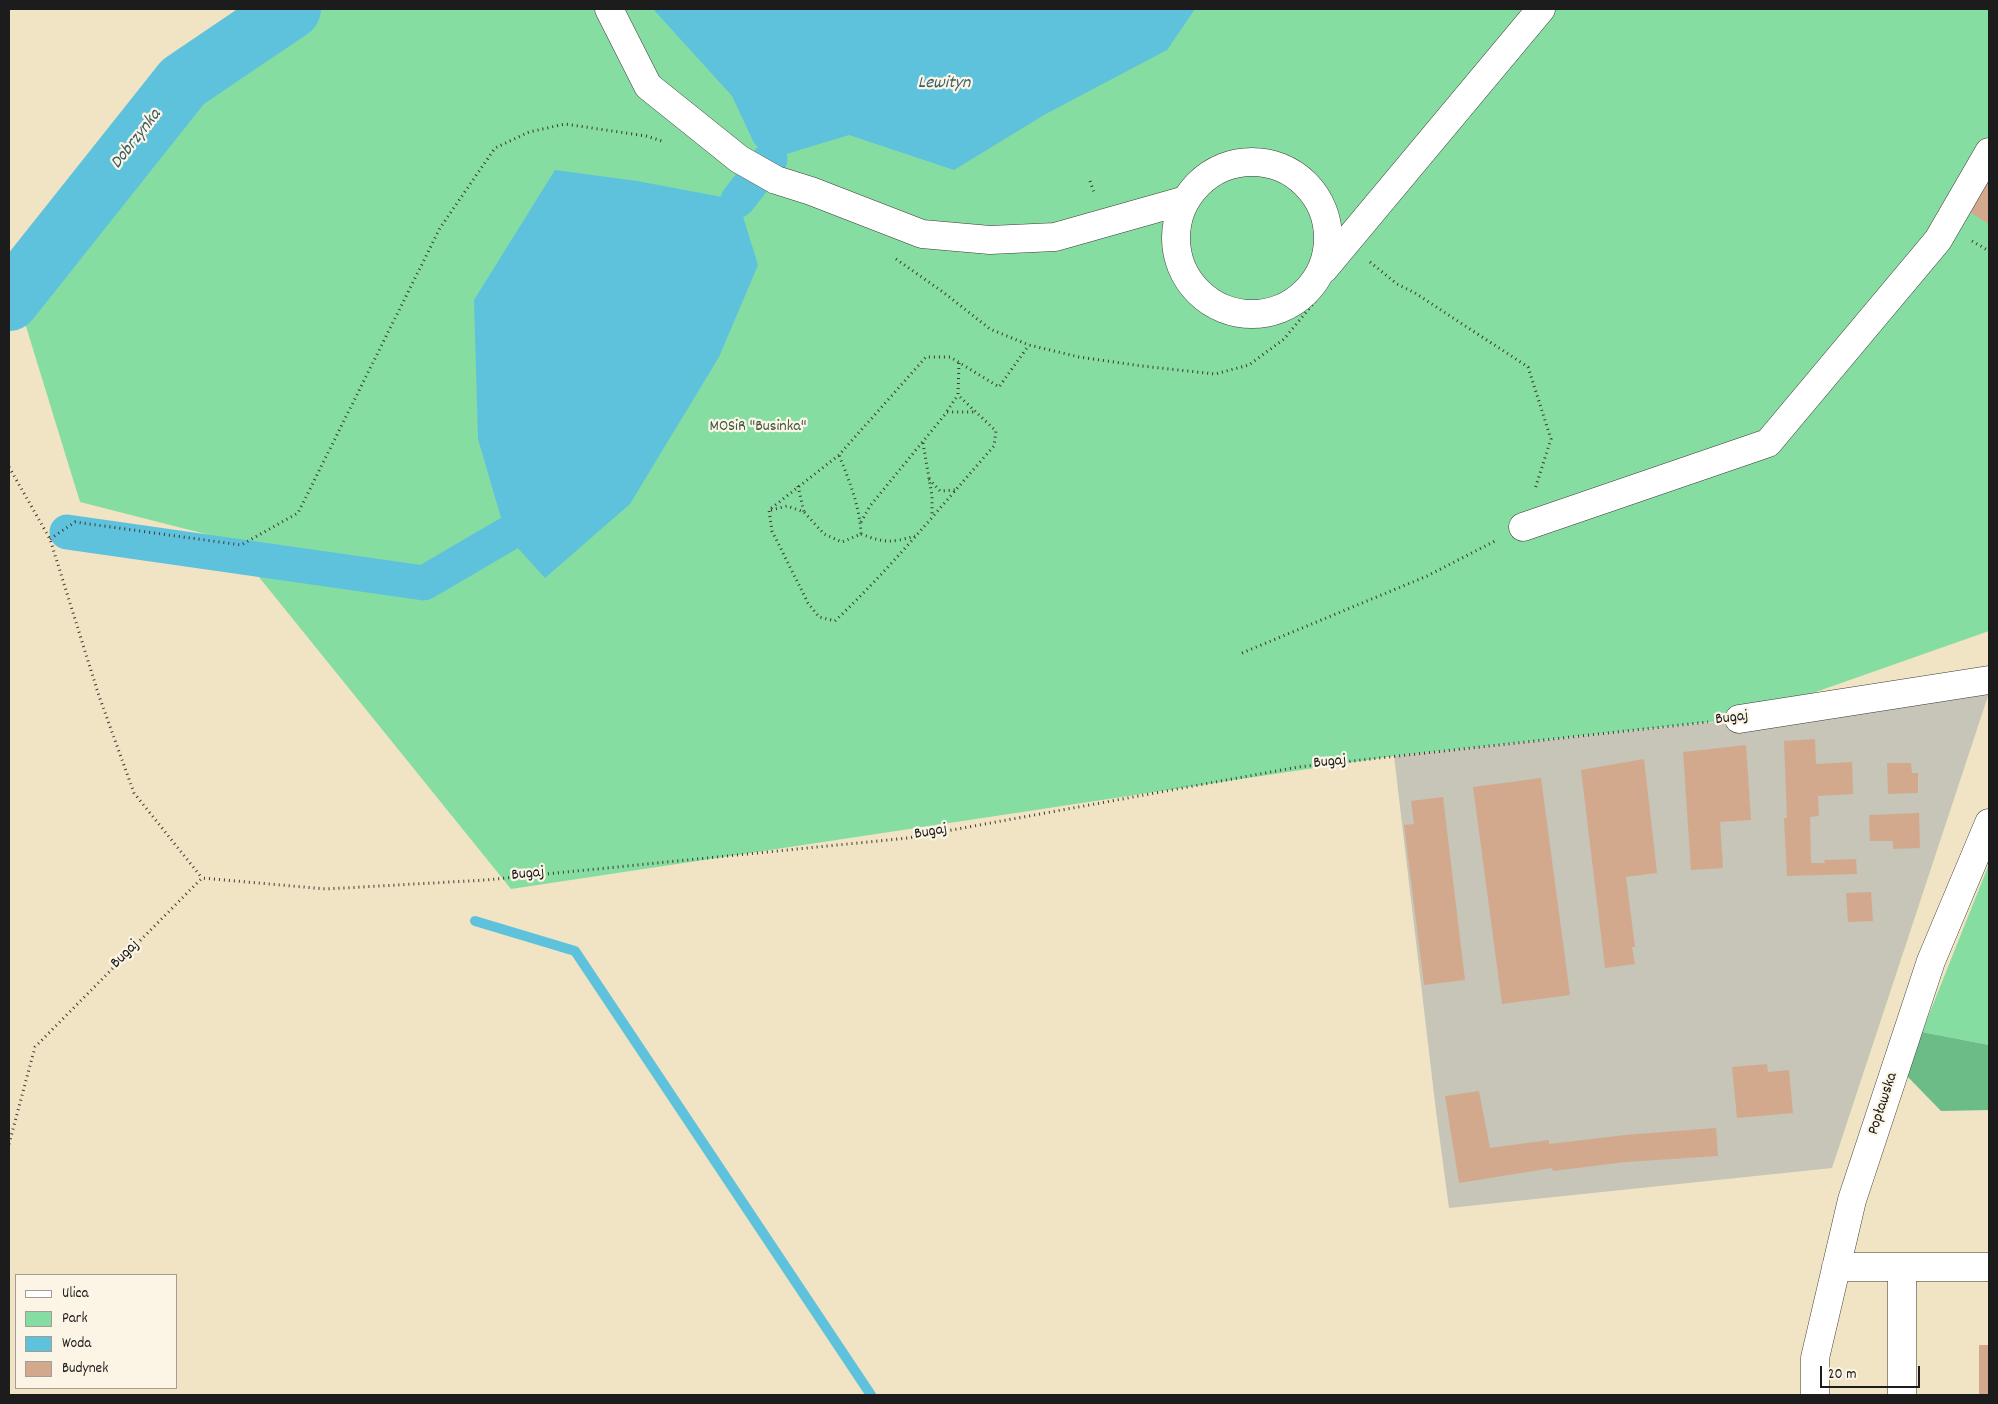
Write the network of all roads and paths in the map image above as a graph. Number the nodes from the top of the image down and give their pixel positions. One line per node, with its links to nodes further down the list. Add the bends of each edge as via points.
1 (609, 9): 5 (street, via 648,86 739,159 776,180 811,190 922,234 990,240 1055,237)
2 (1541, 9): 6 (street)
3 (672, 144): 28 (path, via 646,136 565,124 529,132 495,148 440,228 298,513 241,545 75,522)
4 (1989, 152): 25 (street, via 1938,240 1768,443)
5 (1186, 200): 8 (street, via 1201,181 1221,168 1244,162 1268,163 1290,171 1309,186 1322,206 1328,230 1327,254); 8 (street, via 1177,225 1177,251 1186,276 1203,297 1226,310 1252,315 1278,310 1301,297)
6 (1345, 242): 8 (street); 25 (path, via 1397,284 1415,292 1528,367 1551,439)
7 (894, 258): 9 (path, via 990,330)
8 (1319, 276)
9 (1029, 344): 10 (path, via 999,387); 11 (path, via 1079,357)
10 (959, 363): 12 (path); 16 (path, via 950,357 926,357)
11 (1215, 374)
12 (958, 395): 13 (path); 14 (path)
13 (947, 412): 14 (path); 15 (path)
14 (976, 412): 20 (path, via 996,430 994,446)
15 (922, 443): 18 (path); 24 (path, via 870,506)
16 (839, 455): 19 (path); 24 (path)
17 (9, 467): 28 (path)
18 (929, 479): 20 (path, via 940,490); 23 (path)
19 (798, 486): 21 (path); 22 (path)
20 (956, 490): 23 (path)
21 (769, 510): 22 (path, via 787,506); 27 (path, via 772,531 808,603 819,617 835,620)
22 (804, 512): 26 (path, via 824,534 842,542)
23 (932, 517): 27 (path)
24 (861, 522): 26 (path)
25 (1523, 527): 29 (path, via 1427,576)
26 (861, 534): 27 (path, via 881,542)
27 (915, 536)
28 (50, 539): 33 (path, via 99,696 134,793)
29 (1242, 653)
30 (1989, 680): 31 (street, Bugaj)
31 (1739, 719): 33 (path, Bugaj, via 1298,767 908,838 486,880 335,889)
32 (1989, 823): 35 (street, Popławska, via 1931,961 1852,1200)
33 (202, 878): 34 (path, Bugaj, via 35,1047)
34 (9, 1144)
35 (1836, 1267): 36 (street); 38 (street, Popławska, via 1815,1358)
36 (1902, 1267): 37 (street); 39 (street)
37 (1989, 1267)
38 (1815, 1395)
39 (1902, 1395)

